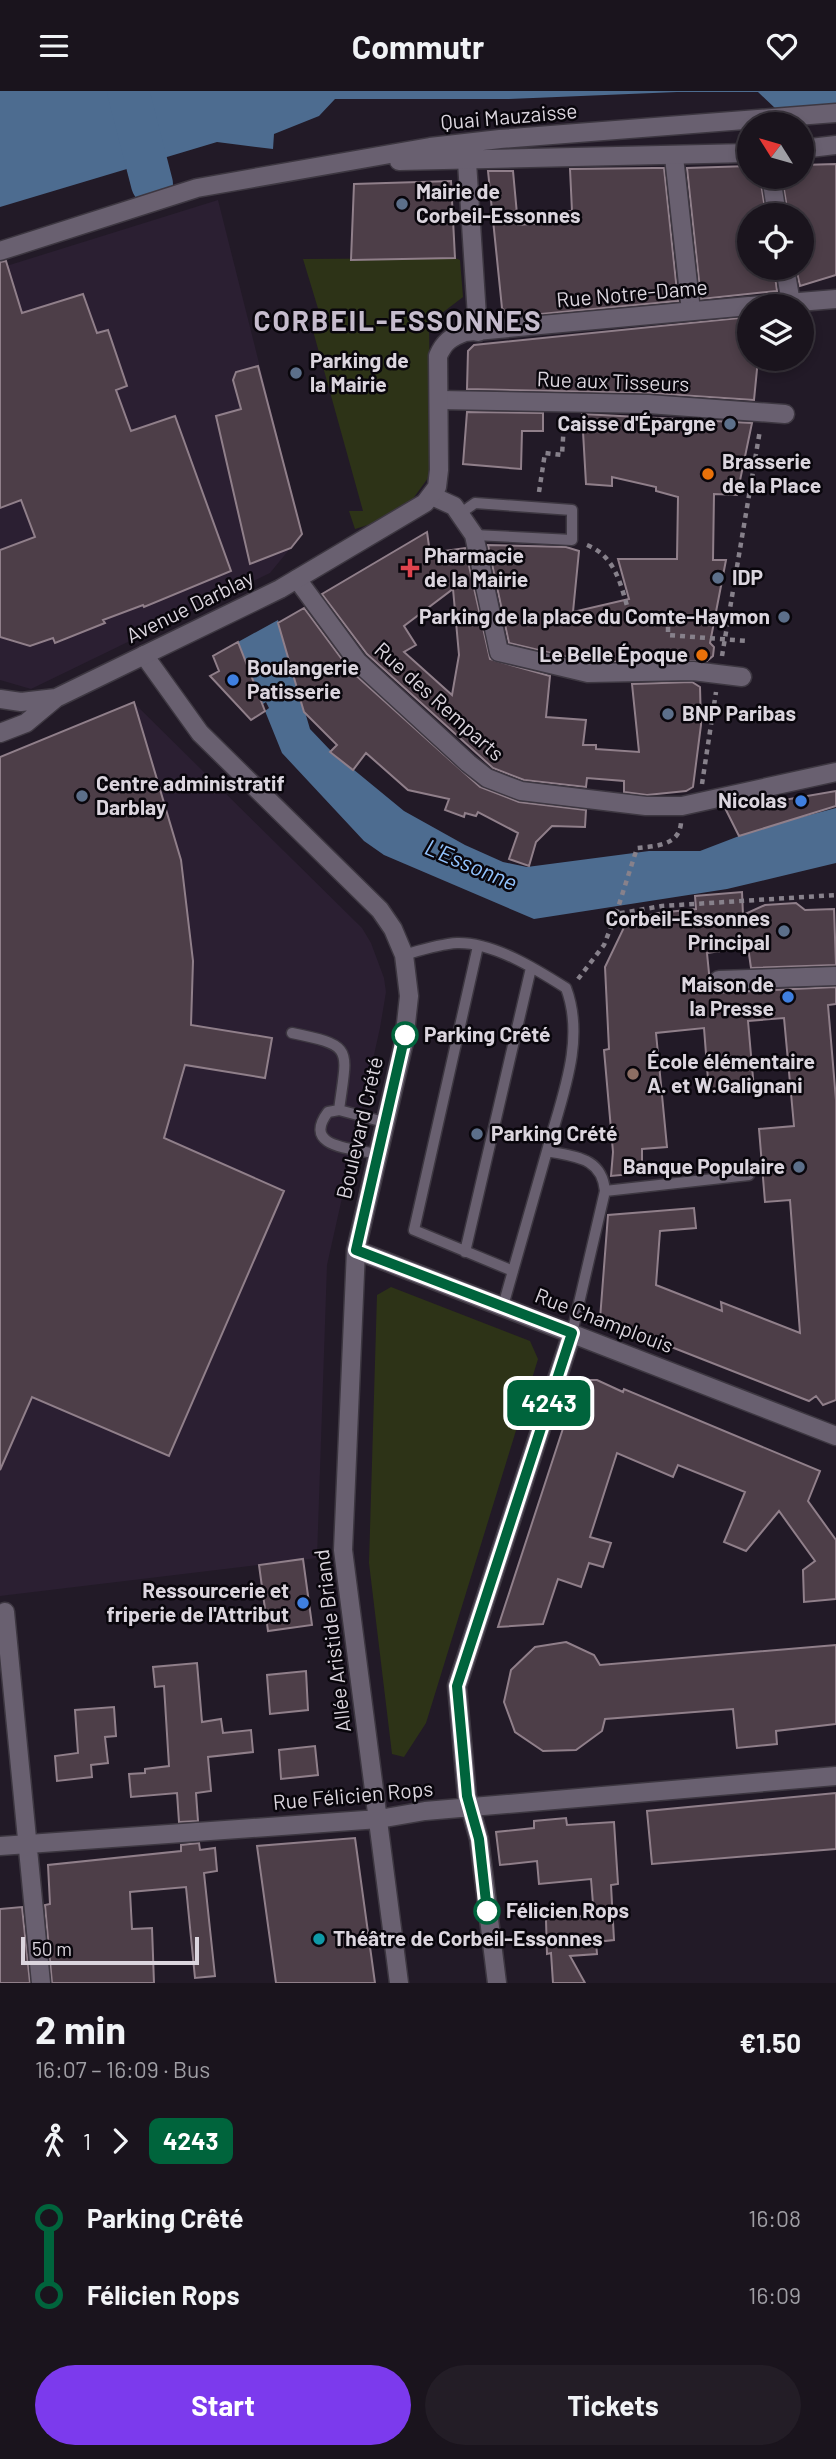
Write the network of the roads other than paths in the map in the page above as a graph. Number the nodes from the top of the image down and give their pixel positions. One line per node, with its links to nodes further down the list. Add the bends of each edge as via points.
1 (836, 113): 6 (street, Quai Mauzaisse, via 500,139)
2 (836, 145): 3 (street)
3 (814, 148)
4 (737, 154): 5 (street, Quai Mauzaisse)
5 (674, 157): 7 (street, Quai Mauzaisse); 12 (street)
6 (355, 161): 7 (street, Quai Mauzaisse); 8 (street, Quai Mauzaisse, via 197,188)
7 (467, 162): 13 (street)
8 (0, 251)
9 (836, 299): 10 (street, Rue Notre-Dame)
10 (814, 301)
11 (737, 307): 12 (street, Rue Notre-Dame)
12 (691, 311): 13 (street, Rue Notre-Dame)
13 (478, 332): 14 (street, Rue Notre-Dame, via 453,336 443,345 438,356)
14 (440, 400): 15 (street, Rue aux Tisseurs); 16 (street, via 439,470)
15 (785, 414)
16 (432, 496): 17 (street); 19 (street, Avenue Darblay)
17 (461, 513): 18 (street); 18 (lane, via 475,503 572,510 572,540)
18 (474, 535): 21 (street, via 496,648 503,654 589,673 693,671)
19 (297, 579): 20 (street, Avenue Darblay); 25 (street, Rue des Remparts, via 358,662 487,778 521,791 582,800 691,804)
20 (144, 655): 22 (street, Avenue Darblay); 27 (street, Boulevard Crété, via 200,733 380,910)
21 (742, 677)
22 (56, 698): 23 (street, Avenue Darblay); 24 (street, Avenue Darblay, via 26,723)
23 (0, 699)
24 (0, 733)
25 (836, 772)
26 (478, 946): 27 (lane, via 458,943); 28 (lane); 39 (lane, via 414,1230)
27 (404, 955): 33 (street, Boulevard Crété, via 407,1015)
28 (531, 968): 34 (lane, via 566,988 574,1009 569,1070); 39 (lane)
29 (836, 976): 30 (street)
30 (719, 981)
31 (292, 1033): 32 (lane, via 334,1041 341,1047)
32 (339, 1109): 33 (lane); 35 (lane, via 328,1112 321,1121 323,1139)
33 (384, 1122): 35 (street, Boulevard Crété)
34 (547, 1151): 37 (lane, via 589,1160 601,1174); 40 (lane)
35 (377, 1154): 38 (street, Boulevard Crété)
36 (749, 1175): 37 (lane)
37 (605, 1191): 42 (lane)
38 (356, 1250): 41 (street, Rue Champlouis); 47 (street, Allée Aristide Briand, via 343,1550)
39 (465, 1252): 40 (lane)
40 (513, 1271): 41 (lane)
41 (503, 1306): 42 (street, Rue Champlouis)
42 (572, 1333): 43 (street, Rue Champlouis); 46 (street, via 457,1686)
43 (836, 1436)
44 (5, 1612): 48 (street)
45 (836, 1776): 46 (street, Rue Félicien Rops)
46 (472, 1809): 47 (street, Rue Félicien Rops); 52 (street)
47 (379, 1819): 48 (street, Rue Félicien Rops); 51 (street, Allée Aristide Briand)
48 (28, 1845): 49 (street, Rue Félicien Rops); 50 (street)
49 (0, 1846)
50 (41, 1983)
51 (399, 1983)
52 (497, 1983)

